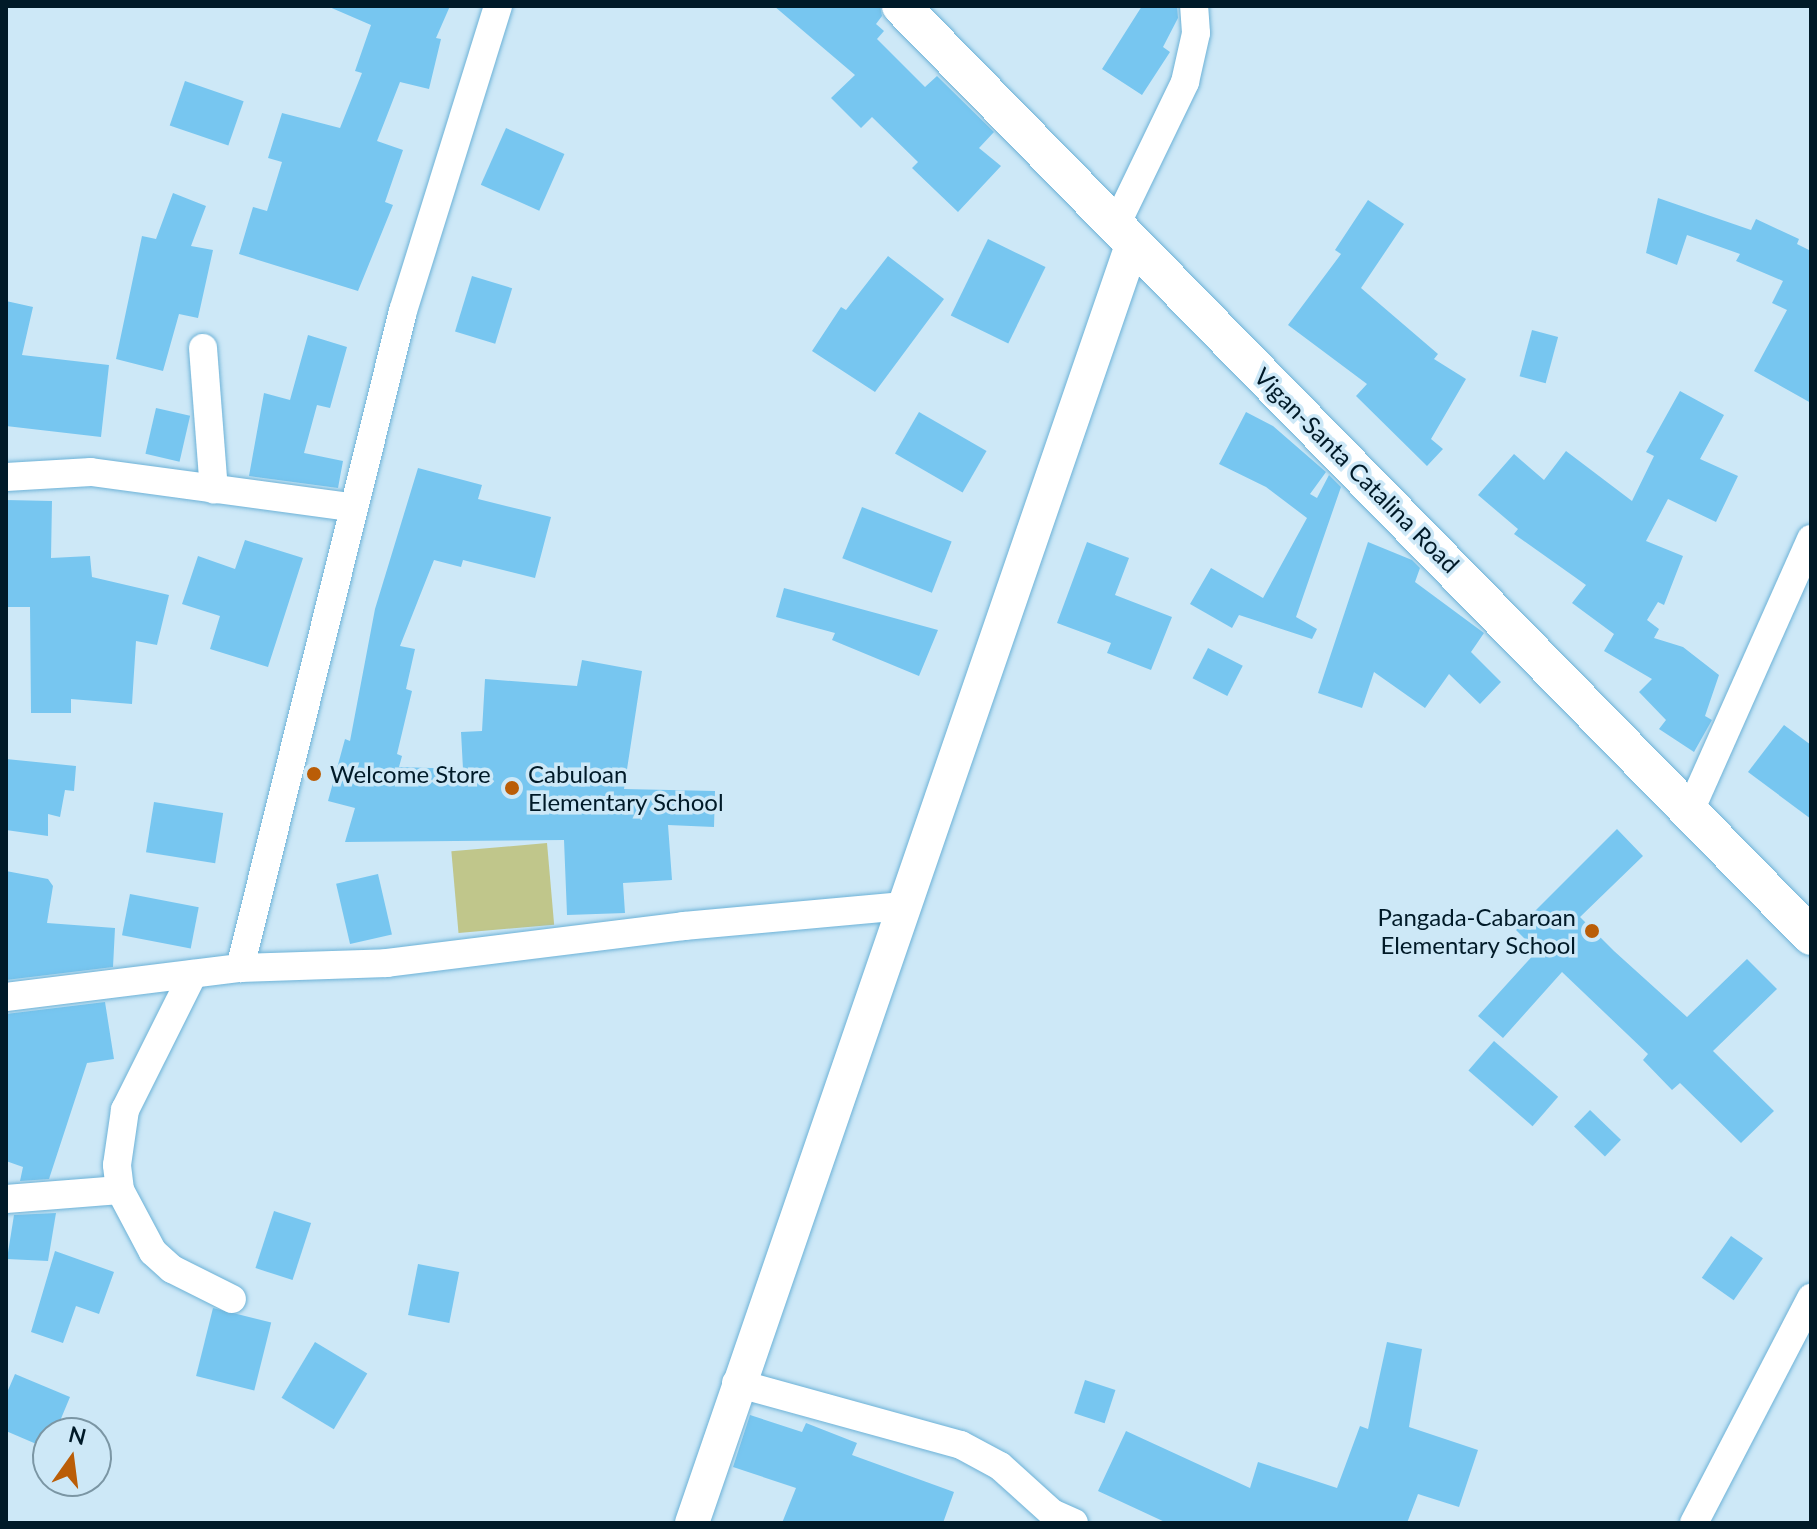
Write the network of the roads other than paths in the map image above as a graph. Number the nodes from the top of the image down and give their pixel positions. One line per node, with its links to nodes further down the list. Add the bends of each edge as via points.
1 (498, 6): 8 (street, via 433,209)
2 (901, 6): 4 (main road, Vigan-Santa Catalina Road)
3 (1194, 6): 4 (street, via 1196,33 1185,82)
4 (1124, 234): 10 (main road, Vigan-Santa Catalina Road); 11 (street)
5 (203, 348): 7 (street)
6 (6, 477): 7 (street, via 91,472)
7 (214, 490): 8 (street)
8 (351, 507): 13 (street)
9 (1811, 539): 10 (street)
10 (1689, 813): 12 (main road, Vigan-Santa Catalina Road)
11 (903, 906): 13 (street, via 684,926 387,963); 20 (street)
12 (1811, 936)
13 (240, 968): 14 (street)
14 (193, 974): 15 (street); 16 (street, via 125,1110 117,1165)
15 (6, 997)
16 (120, 1190): 17 (street); 19 (street, via 153,1252 172,1269)
17 (6, 1199)
18 (1811, 1298): 23 (street)
19 (232, 1299)
20 (736, 1383): 21 (street); 22 (street, via 961,1445 1000,1466 1043,1506)
21 (692, 1523)
22 (1074, 1523)
23 (1694, 1523)

